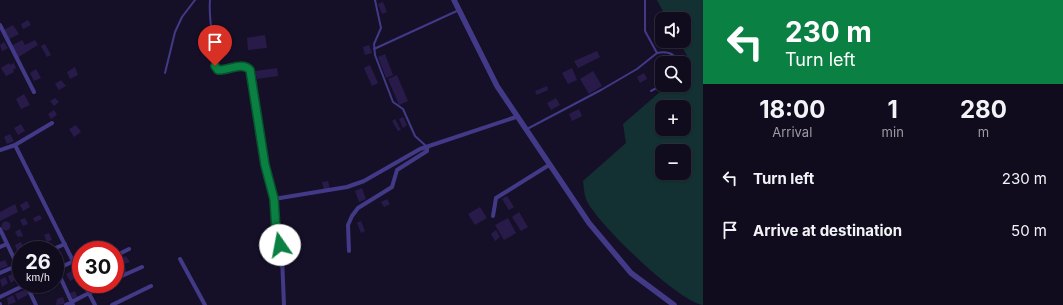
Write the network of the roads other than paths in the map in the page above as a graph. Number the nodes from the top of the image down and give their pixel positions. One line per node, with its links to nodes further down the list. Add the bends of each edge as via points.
1 (195, 0): 12 (lane, via 182,17 175,32)
2 (210, 0): 11 (lane, via 209,14 215,66 218,70)
3 (375, 0): 8 (lane, via 381,28)
4 (454, 0): 6 (street)
5 (645, 0): 9 (lane, via 645,31)
6 (459, 10): 8 (lane); 16 (street, via 497,86)
7 (0, 25): 15 (street)
8 (374, 49): 20 (lane, via 393,102 403,109 415,136)
9 (657, 53): 10 (lane, via 671,53); 18 (lane, via 637,69)
10 (675, 56)
11 (240, 66): 23 (street, via 248,67 250,70)
12 (165, 73)
13 (655, 88): 14 (lane)
14 (650, 91)
15 (34, 92)
16 (516, 116): 18 (street); 20 (street)
17 (52, 123): 19 (street)
18 (526, 130): 22 (street)
19 (15, 144): 21 (street); 27 (street)
20 (427, 147): 23 (street, via 410,153 364,181 347,187); 30 (street, via 427,152 397,170 392,187 358,208 352,216 348,225)
21 (0, 150)
22 (549, 165): 24 (street, via 496,198); 52 (street, via 589,223 621,262 644,284)
23 (274, 199): 51 (street, via 283,270)
24 (493, 216)
25 (0, 229): 26 (street)
26 (7, 244): 28 (street); 32 (street)
27 (65, 244): 33 (street)
28 (0, 247)
29 (129, 249): 31 (street)
30 (349, 251)
31 (124, 252)
32 (12, 253)
33 (72, 257)
34 (180, 259): 50 (street)
35 (142, 267): 38 (street)
36 (12, 268): 37 (street)
37 (0, 274)
38 (124, 275)
39 (64, 286): 45 (street)
40 (151, 286): 49 (street)
41 (12, 291): 44 (street)
42 (30, 293): 46 (street)
43 (89, 293): 45 (street); 48 (street)
44 (0, 297)
45 (73, 304): 47 (street)
46 (36, 305)
47 (66, 305)
48 (95, 305)
49 (112, 305)
50 (204, 305)
51 (284, 305)
52 (674, 305)

